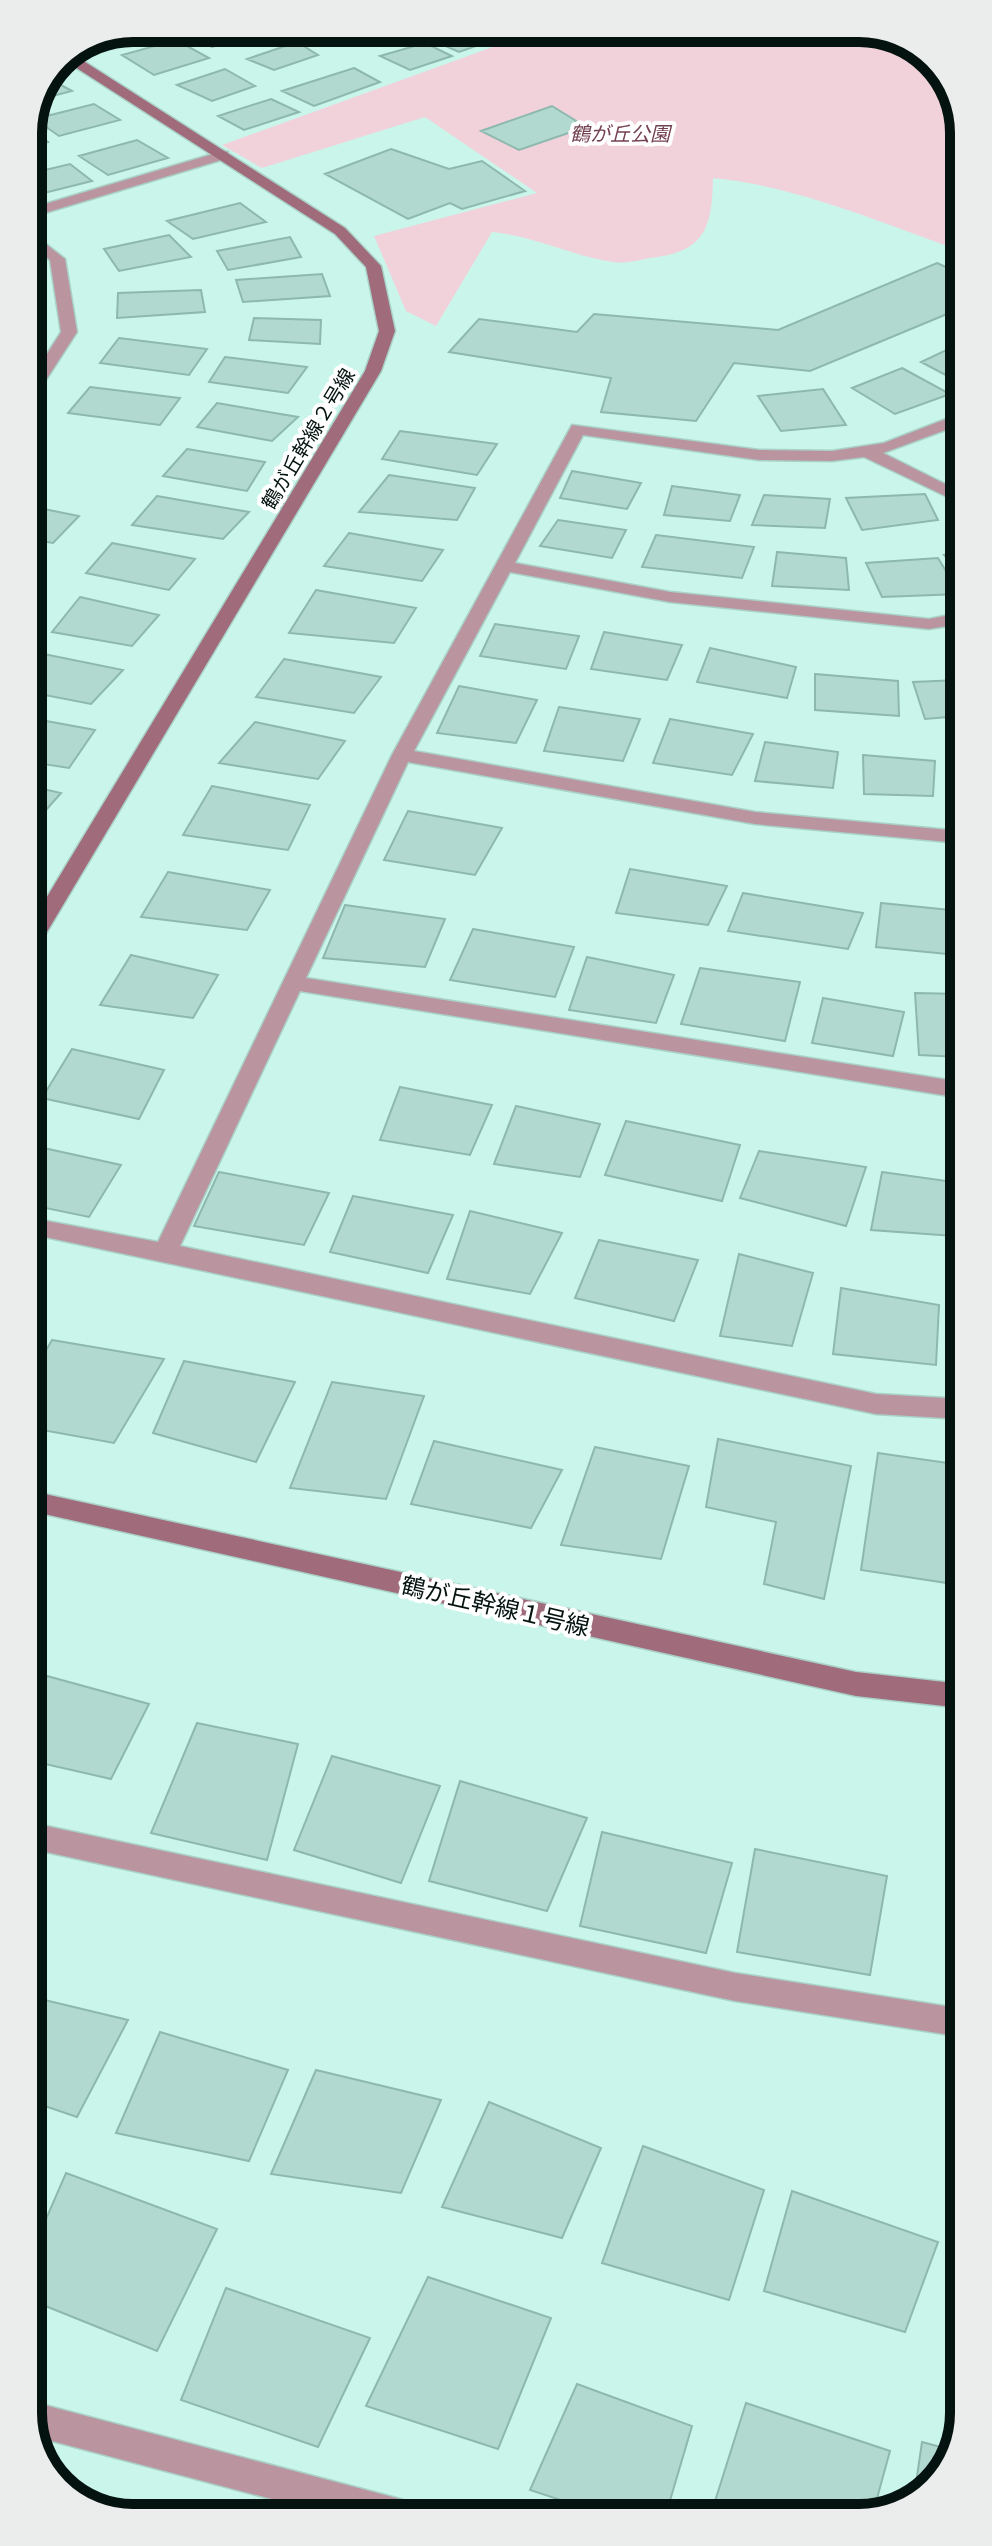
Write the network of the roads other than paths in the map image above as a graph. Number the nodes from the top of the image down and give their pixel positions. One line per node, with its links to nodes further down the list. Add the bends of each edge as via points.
1 (76, 62): 2 (street, 鶴が丘幹線２号線)
2 (223, 155): 3 (street); 13 (street, 鶴が丘幹線２号線, via 340,231 373,266 387,331 373,371)
3 (42, 210)
4 (42, 246): 5 (street, via 57,259 69,332)
5 (42, 374)
6 (950, 423): 7 (street)
7 (867, 452): 8 (street); 9 (street, via 791,458 578,429)
8 (950, 493)
9 (504, 566): 10 (street, via 670,597 929,624); 11 (street)
10 (950, 620)
11 (402, 755): 12 (street, via 755,818); 14 (street)
12 (950, 836)
13 (42, 922)
14 (294, 983): 15 (street); 17 (street)
15 (950, 1088)
16 (42, 1228): 17 (street)
17 (165, 1252): 18 (street, via 876,1404)
18 (950, 1408)
19 (42, 1503): 20 (street, 鶴が丘幹線１号線, via 856,1684)
20 (950, 1695)
21 (42, 1838): 22 (street, via 735,1987)
22 (950, 2021)
23 (43, 2422): 24 (street)
24 (355, 2504)

